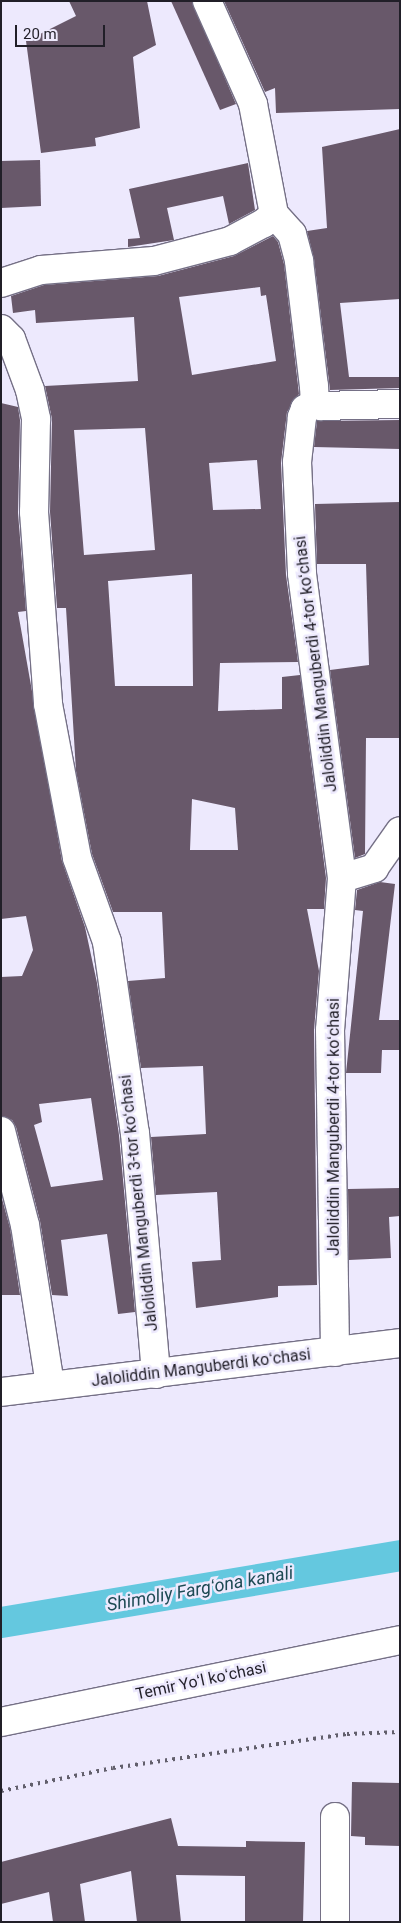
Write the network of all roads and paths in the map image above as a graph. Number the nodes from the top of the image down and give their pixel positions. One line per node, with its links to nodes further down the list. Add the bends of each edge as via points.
1 (207, 1): 2 (street, via 253,104)
2 (274, 214): 3 (street, via 252,231 230,241 154,261 41,270); 5 (street, via 292,234 299,261)
3 (1, 283)
4 (1, 329): 12 (street, Jaloliddin Manguberdi 3-tor koʻchasi, via 11,339 30,390 36,419 34,512 48,704 77,858 107,942 135,1133)
5 (315, 403): 6 (street, via 321,406); 8 (street, Jaloliddin Manguberdi 4-tor koʻchasi, via 305,409 299,432 302,574)
6 (400, 404)
7 (400, 831): 8 (street, via 374,868)
8 (342, 878): 11 (street, Jaloliddin Manguberdi 4-tor koʻchasi, via 330,1030)
9 (1, 1131): 13 (street, via 25,1226)
10 (400, 1343): 11 (street, Jaloliddin Manguberdi koʻchasi)
11 (335, 1352): 12 (street, Jaloliddin Manguberdi koʻchasi)
12 (156, 1374): 13 (street, Jaloliddin Manguberdi koʻchasi)
13 (50, 1385): 14 (street, Jaloliddin Manguberdi koʻchasi)
14 (1, 1392)
15 (400, 1640): 16 (street, Temir Yoʻl koʻchasi)
16 (1, 1722)
17 (335, 1816): 18 (street)
18 (335, 1922)

